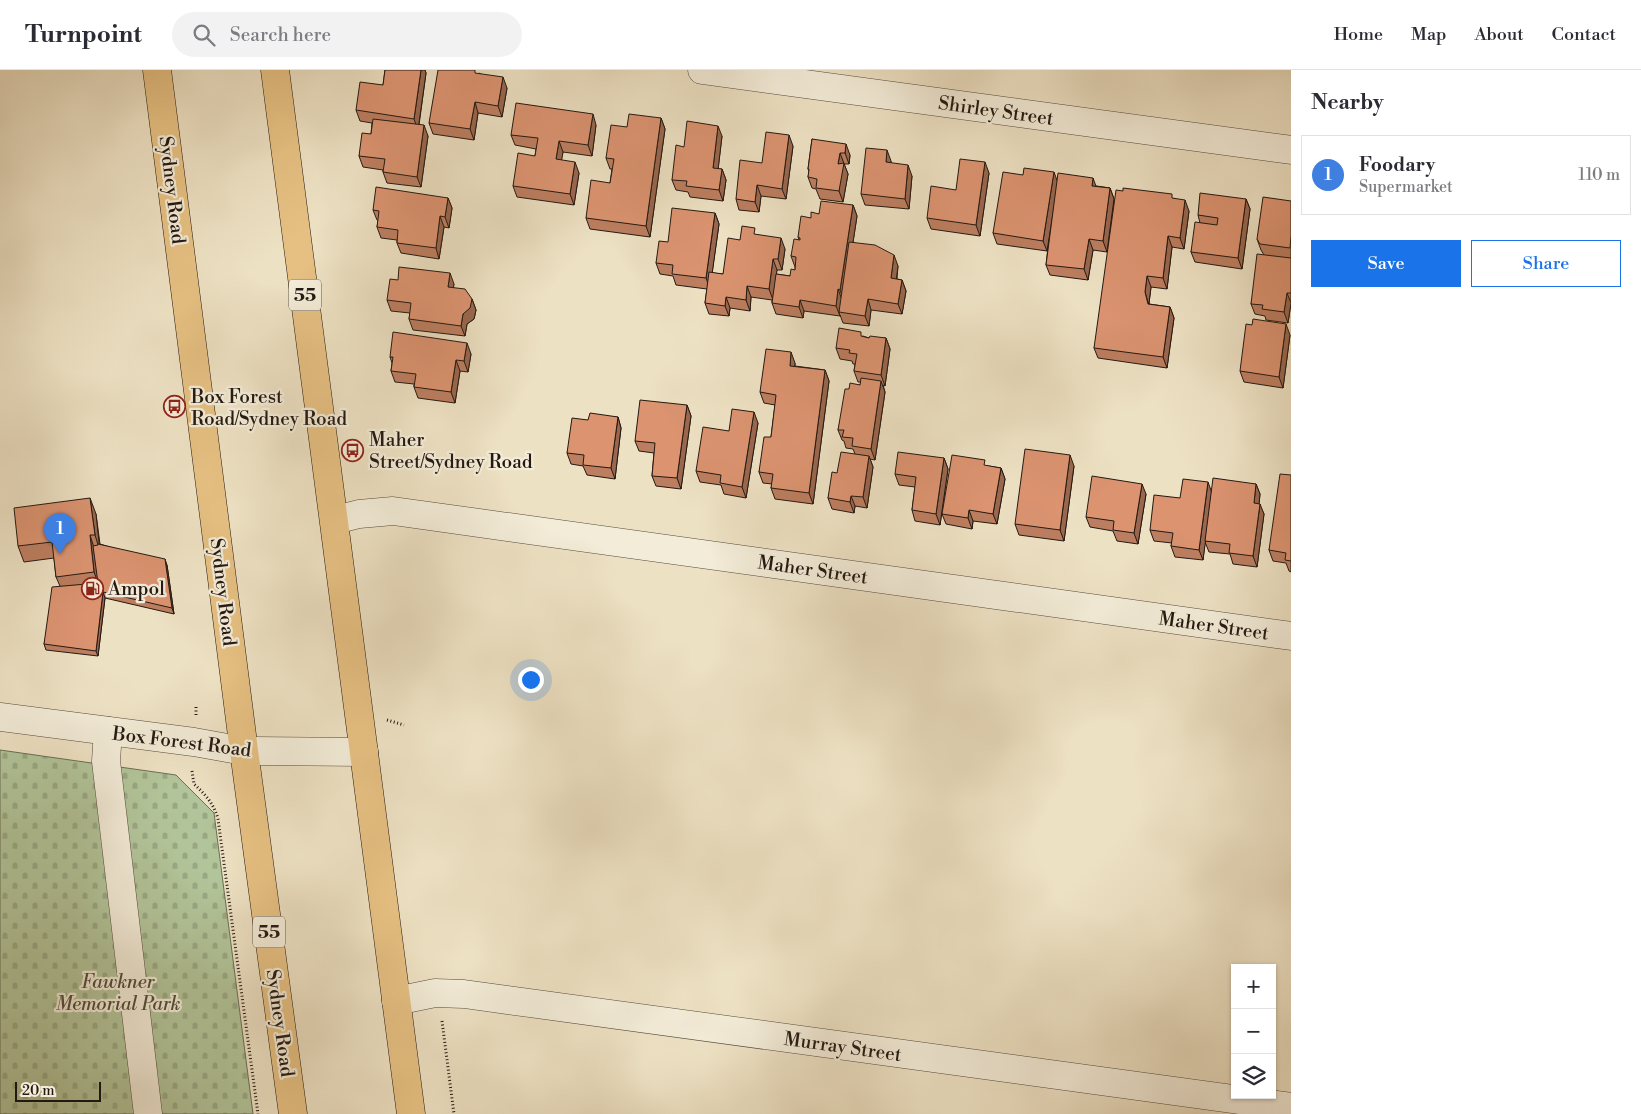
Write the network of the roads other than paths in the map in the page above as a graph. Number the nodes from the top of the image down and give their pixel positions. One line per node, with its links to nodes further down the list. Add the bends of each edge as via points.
1 (158, 70): 9 (highway, Sydney Road / 55)
2 (275, 70): 5 (highway, 55)
3 (702, 70): 4 (street, Shirley Street)
4 (1291, 150)
5 (335, 520): 6 (street, Maher Street, via 393,511); 10 (highway, 55)
6 (1291, 636)
7 (0, 717): 8 (street, Box Forest Road)
8 (108, 731): 9 (street, Box Forest Road); 13 (street, via 106,761)
9 (244, 751): 10 (street, Box Forest Road); 14 (highway, Sydney Road / 55)
10 (364, 752): 11 (highway, 55)
11 (396, 1001): 12 (street, Murray Street, via 435,993 464,994); 15 (highway, 55)
12 (1291, 1107)
13 (148, 1114)
14 (293, 1114)
15 (411, 1114)

